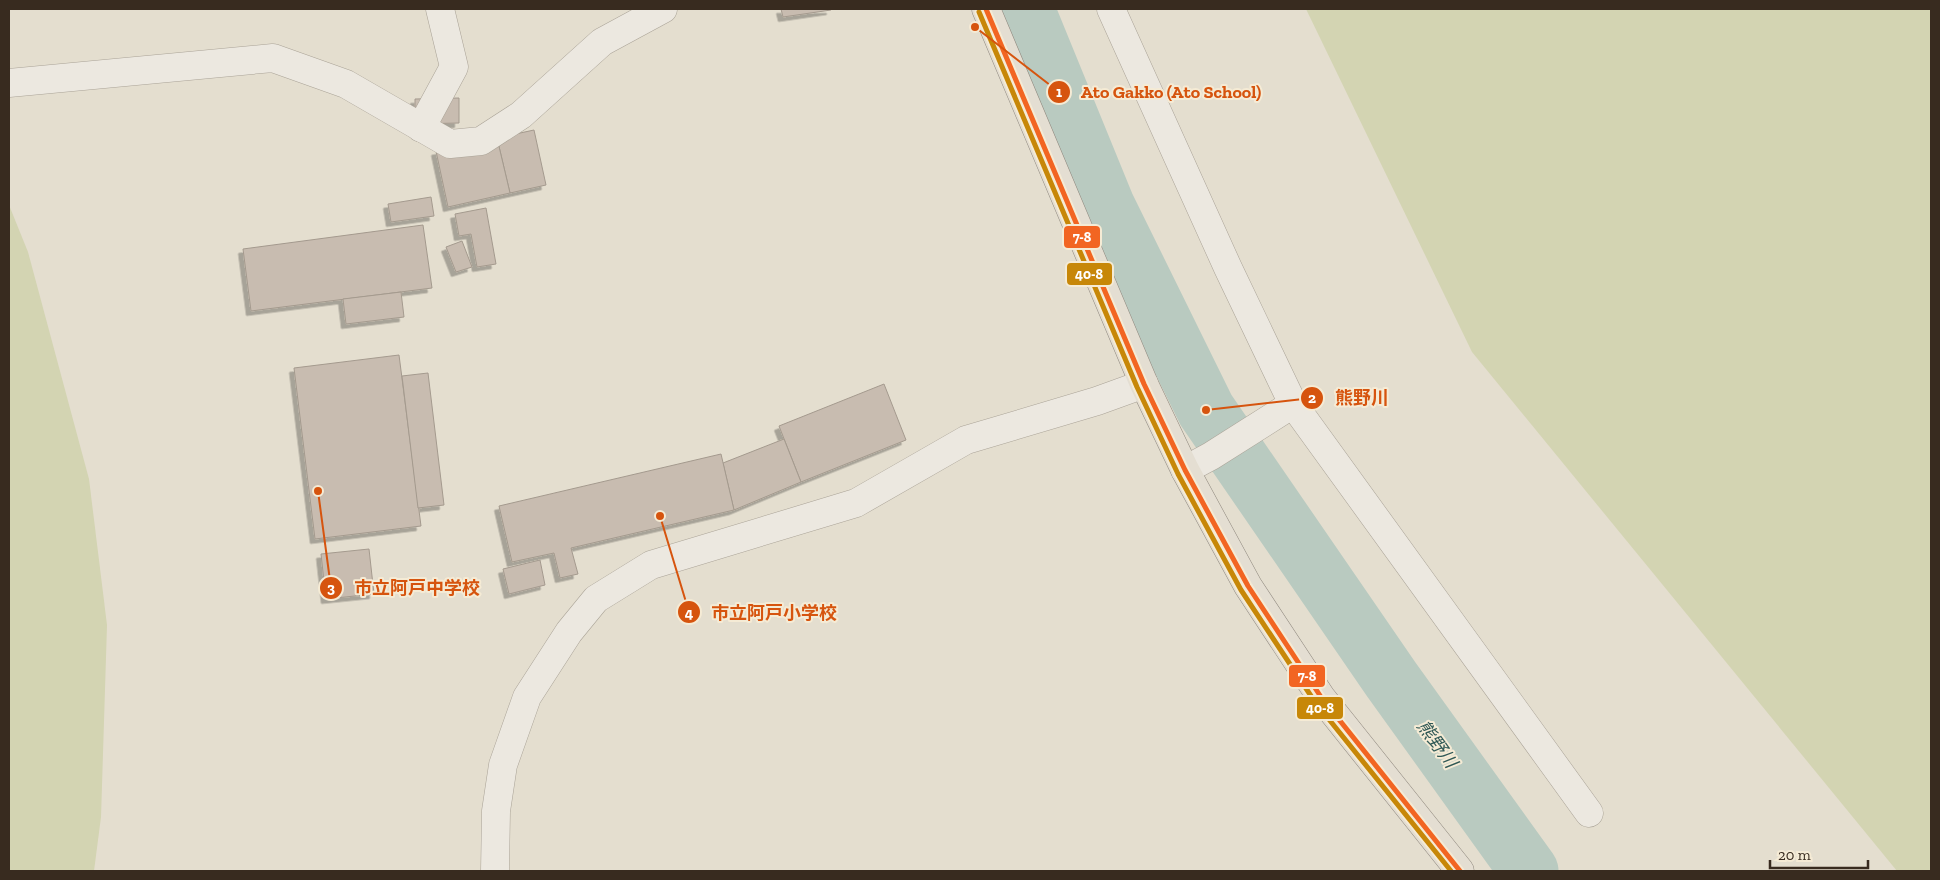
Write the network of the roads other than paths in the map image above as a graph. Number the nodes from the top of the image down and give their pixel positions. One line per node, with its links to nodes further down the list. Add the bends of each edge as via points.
1 (440, 9): 6 (street, via 454,67)
2 (663, 9): 6 (street, via 602,42 521,115 480,141 450,144)
3 (986, 9): 7 (main road)
4 (1111, 9): 8 (street)
5 (9, 83): 6 (street, via 272,58 346,84)
6 (421, 128)
7 (1144, 384): 9 (main road); 11 (street, via 1097,402 966,440 856,503 651,565 596,599 569,632 527,698 503,765 496,811)
8 (1289, 407): 9 (street); 10 (street)
9 (1186, 470): 12 (main road, via 1248,586 1321,697)
10 (1589, 813)
11 (495, 871)
12 (1460, 871)

